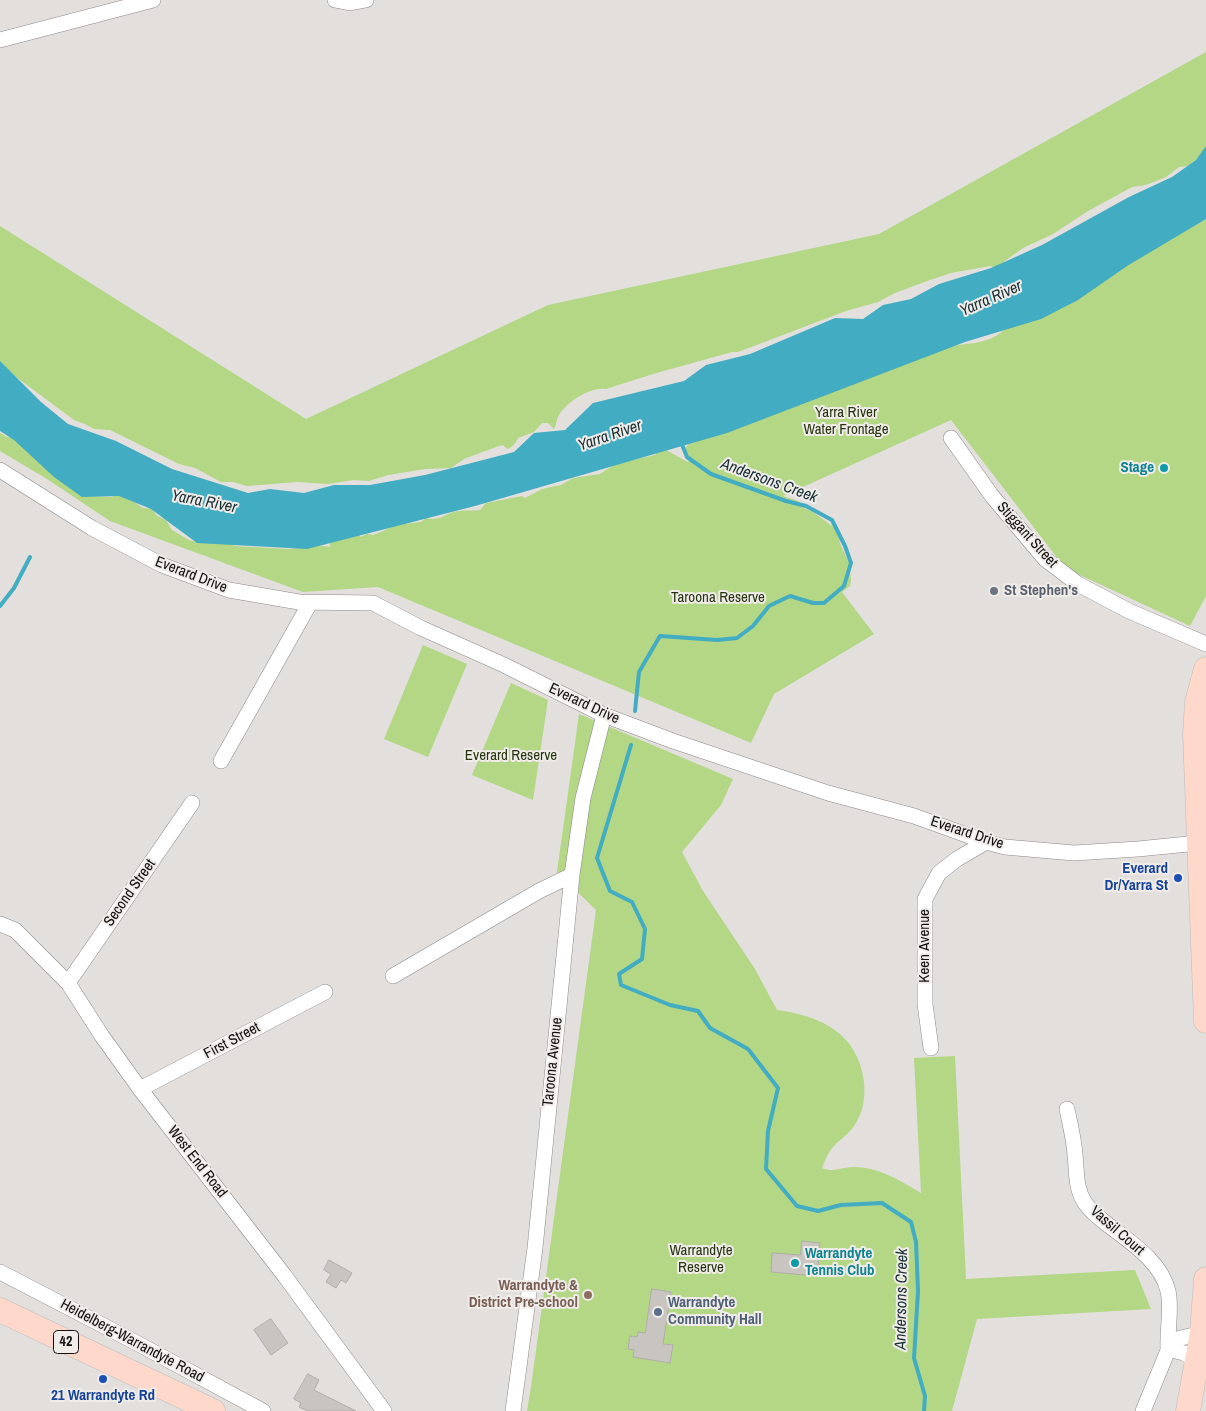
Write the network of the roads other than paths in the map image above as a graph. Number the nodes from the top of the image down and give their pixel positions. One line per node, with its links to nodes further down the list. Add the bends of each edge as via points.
1 (153, 0): 4 (street)
2 (334, 0): 3 (street, via 350,3)
3 (366, 0)
4 (0, 40)
5 (951, 438): 8 (street, Stiggant Street, via 992,496 1045,559 1086,589)
6 (0, 470): 7 (street, Everard Drive, via 92,528 162,566 229,590)
7 (310, 603): 10 (street, Everard Drive, via 373,603); 11 (street)
8 (1206, 644)
9 (1206, 669): 14 (main road, via 1197,702 1195,734)
10 (604, 715): 13 (street, Everard Drive, via 820,790 914,816); 15 (street, Taroona Avenue, via 582,798)
11 (220, 762)
12 (192, 804): 18 (street, Second Street)
13 (986, 842): 14 (street, Everard Drive, via 1005,847 1074,853); 21 (street, Keen Avenue, via 957,858 939,873 925,899 925,1004)
14 (1202, 843): 20 (main road)
15 (572, 875): 17 (street, via 538,891); 35 (street, Taroona Avenue, via 535,1248)
16 (0, 924): 18 (street, West End Road, via 14,930)
17 (392, 976)
18 (68, 983): 22 (street, West End Road)
19 (325, 992): 22 (street, First Street)
20 (1206, 1021)
21 (930, 1048)
22 (140, 1089): 34 (street, West End Road)
23 (1067, 1109): 28 (street, Vassil Court, via 1075,1150 1077,1184 1084,1202 1145,1254 1167,1286 1170,1304)
24 (0, 1272): 33 (street, Heidelberg-Warrandyte Road)
25 (1206, 1279): 27 (main road)
26 (0, 1310): 30 (main road, Heidelberg-Warrandyte Road / 42)
27 (1202, 1333): 28 (street, via 1174,1340); 29 (main road)
28 (1168, 1349): 29 (street); 36 (street)
29 (1197, 1361): 37 (main road)
30 (131, 1373): 31 (main road, Heidelberg-Warrandyte Road / 42); 32 (main road, Heidelberg-Warrandyte Road / 42)
31 (196, 1411)
32 (213, 1411)
33 (263, 1411)
34 (384, 1411)
35 (513, 1411)
36 (1143, 1411)
37 (1188, 1411)

